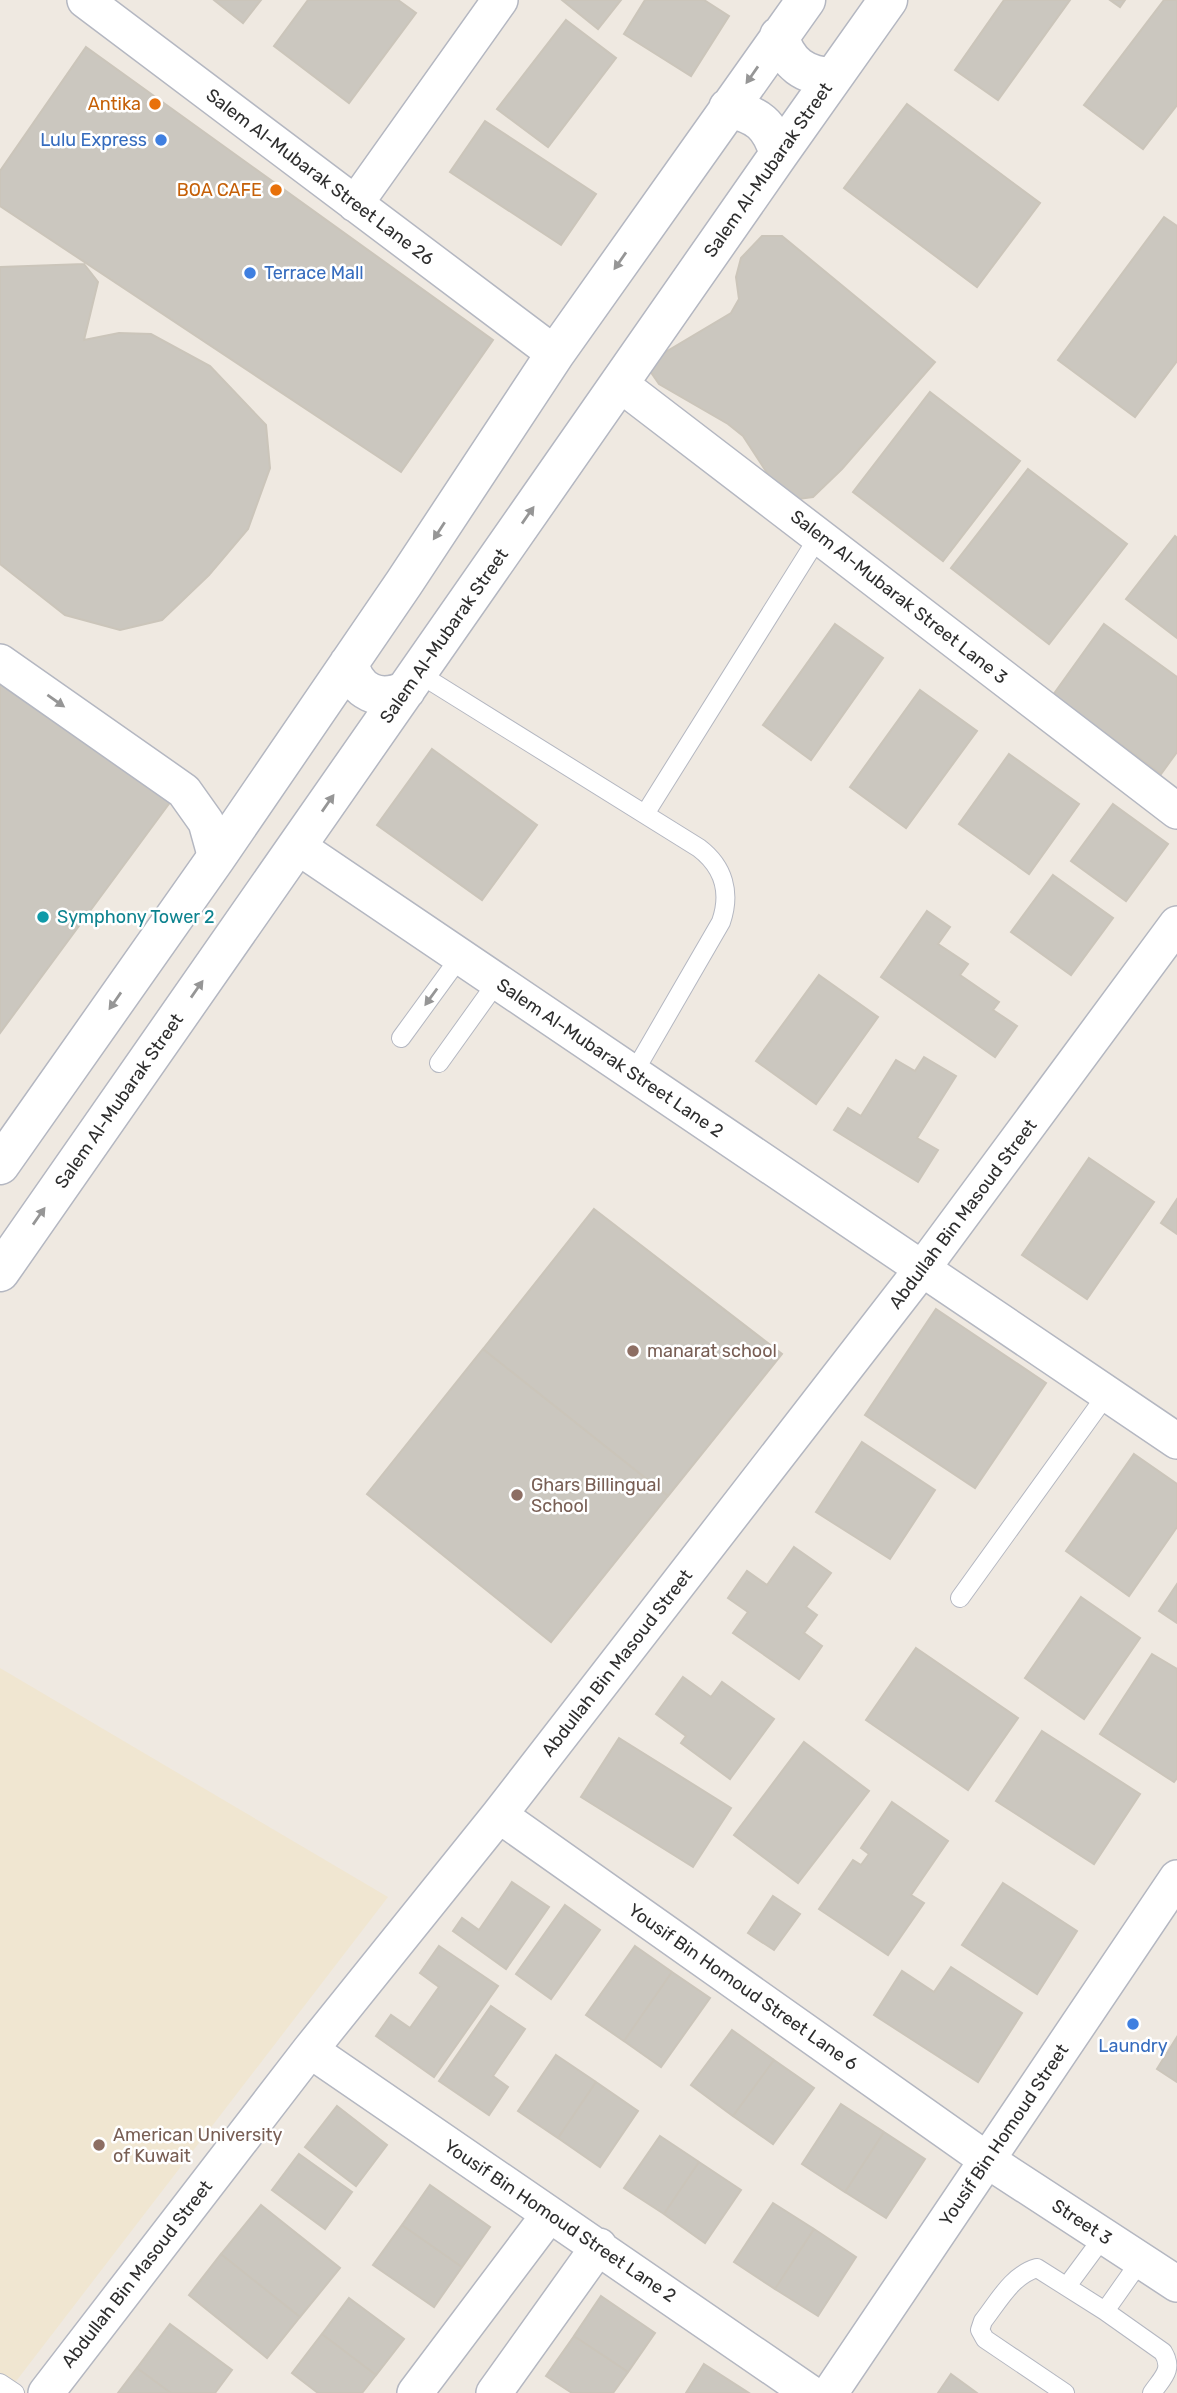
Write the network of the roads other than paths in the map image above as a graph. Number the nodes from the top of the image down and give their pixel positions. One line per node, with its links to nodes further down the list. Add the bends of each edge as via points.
1 (85, 0): 9 (street, Salem Al-Mubarak Street Lane 26)
2 (500, 0): 9 (street)
3 (806, 0): 5 (main road)
4 (888, 0): 6 (main road, Salem Al-Mubarak Street)
5 (779, 36): 6 (main road, via 792,63 804,72); 7 (main road, one-way to 7)
6 (833, 78): 8 (main road, Salem Al-Mubarak Street)
7 (728, 108): 8 (main road, via 747,112 762,122 774,136); 10 (main road, one-way to 10)
8 (779, 154): 11 (main road, Salem Al-Mubarak Street)
9 (355, 204): 10 (street, Salem Al-Mubarak Street Lane 26)
10 (555, 354): 14 (main road, one-way to 14)
11 (620, 384): 12 (street, Salem Al-Mubarak Street Lane 3); 15 (main road, Salem Al-Mubarak Street, one-way to 11)
12 (819, 536): 18 (street, Salem Al-Mubarak Street Lane 3); 19 (lane)
13 (0, 662): 21 (street, one-way to 21, via 184,791 206,822)
14 (349, 663): 15 (main road, via 359,686 369,694 394,696); 16 (main road)
15 (412, 681): 17 (main road, Salem Al-Mubarak Street); 19 (lane)
16 (307, 726): 17 (main road, via 335,726 347,735); 21 (main road)
17 (356, 762): 20 (main road, Salem Al-Mubarak Street, one-way to 17)
18 (1177, 811)
19 (645, 814): 27 (lane, via 709,856 722,876 727,900 721,922)
20 (297, 846): 23 (street, Salem Al-Mubarak Street Lane 2); 30 (main road, Salem Al-Mubarak Street, one-way to 20)
21 (216, 858): 28 (main road, one-way to 28)
22 (1177, 924): 29 (street, Abdullah Bin Masoud Street)
23 (460, 957): 24 (street, Salem Al-Mubarak Street Lane 2); 25 (lane, one-way to 25)
24 (497, 982): 26 (lane); 27 (street, Salem Al-Mubarak Street Lane 2)
25 (401, 1038)
26 (439, 1063)
27 (633, 1074): 29 (street, Salem Al-Mubarak Street Lane 2)
28 (0, 1165)
29 (922, 1269): 31 (street, Salem Al-Mubarak Street Lane 2); 34 (street, Abdullah Bin Masoud Street)
30 (0, 1272)
31 (1107, 1394): 32 (street, Salem Al-Mubarak Street Lane 2); 33 (lane)
32 (1177, 1441)
33 (960, 1598)
34 (499, 1815): 36 (street, Abdullah Bin Masoud Street); 37 (street, Yousif Bin Homoud Street Lane 6)
35 (1177, 1878): 37 (street, Yousif Bin Homoud Street)
36 (310, 2050): 38 (street, Yousif Bin Homoud Street Lane 2); 47 (street, Abdullah Bin Masoud Street)
37 (987, 2160): 39 (street, Street 3); 51 (street, Yousif Bin Homoud Street)
38 (549, 2215): 40 (street, Yousif Bin Homoud Street Lane 2); 48 (street)
39 (1104, 2236): 41 (street, Street 3); 43 (lane)
40 (599, 2246): 49 (street); 50 (street, Yousif Bin Homoud Street Lane 2)
41 (1141, 2260): 42 (street, Street 3); 44 (lane)
42 (1177, 2284)
43 (1067, 2286): 44 (lane); 52 (lane, via 1037,2268 1028,2270 1018,2276 980,2330 985,2339)
44 (1105, 2311): 53 (lane, via 1163,2352 1168,2370)
45 (0, 2383): 46 (lane)
46 (15, 2393)
47 (46, 2393)
48 (415, 2393)
49 (494, 2393)
50 (810, 2393)
51 (830, 2393)
52 (1065, 2393)
53 (1152, 2393)

